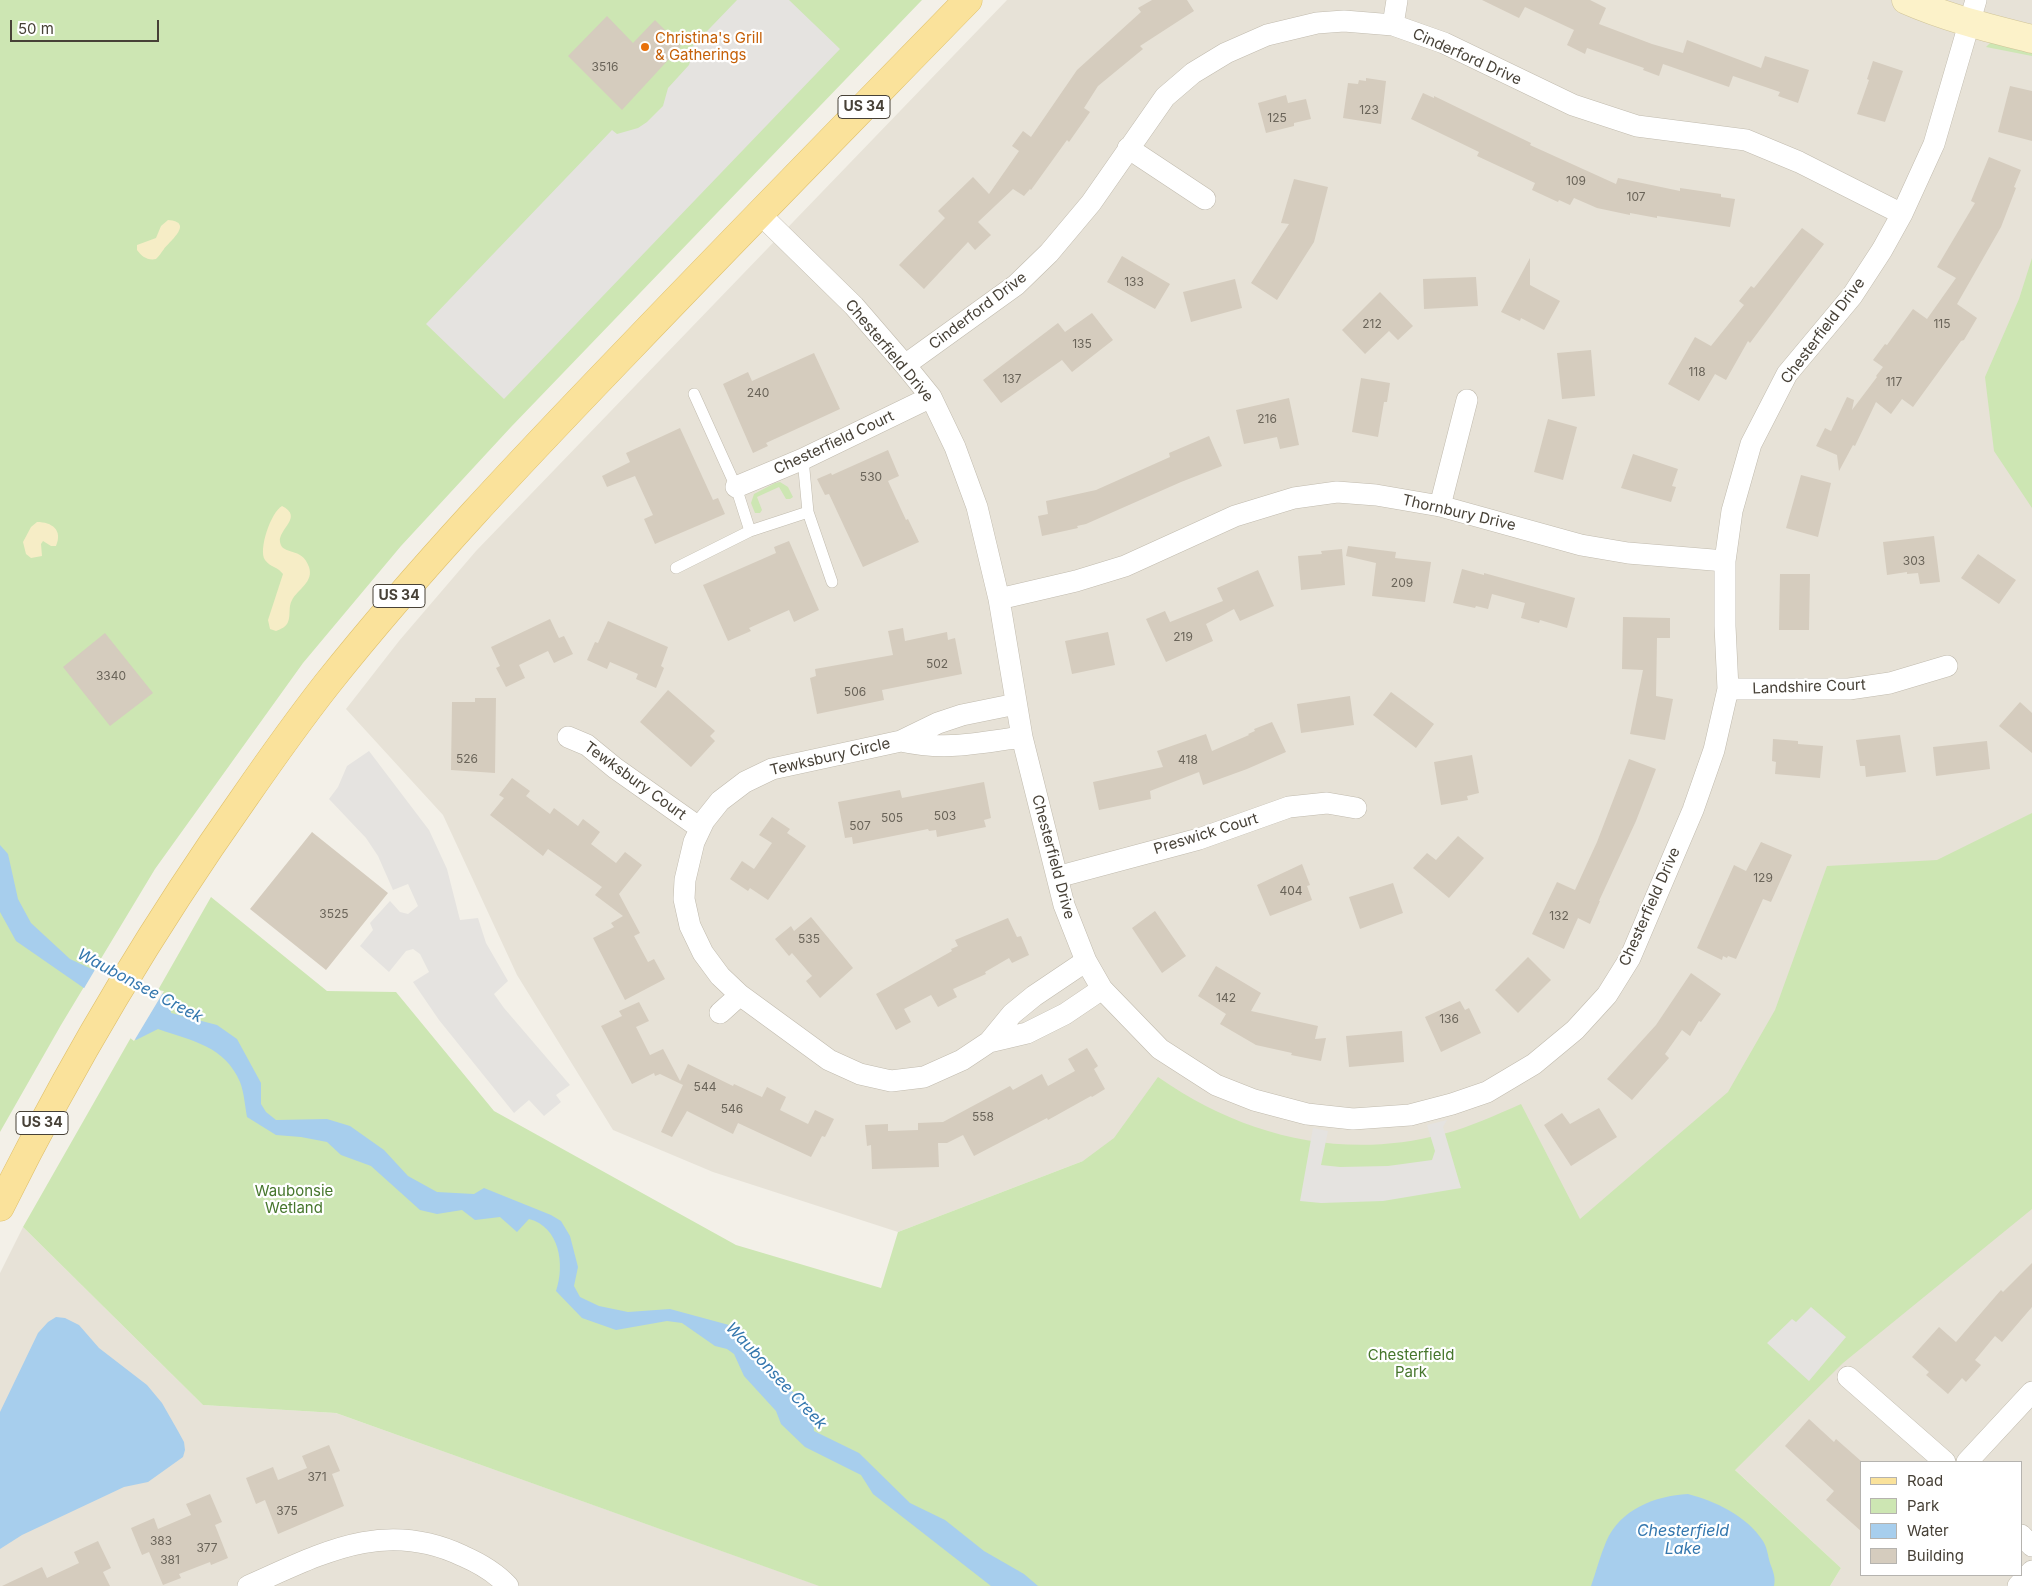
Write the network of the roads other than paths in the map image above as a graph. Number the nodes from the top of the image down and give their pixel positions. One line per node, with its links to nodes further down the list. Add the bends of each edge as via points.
1 (968, 0): 9 (main road, US 34)
2 (1396, 0): 5 (street)
3 (1906, 0): 4 (street, via 1929,10)
4 (1973, 12): 6 (street); 10 (street, Chesterfield Drive, via 1934,144)
5 (1393, 25): 7 (street, Cinderford Drive, via 1317,24 1267,35 1226,53 1193,73 1165,96); 10 (street, Cinderford Drive, via 1444,43 1582,108 1637,126 1746,140)
6 (2032, 38)
7 (1128, 148): 8 (street); 11 (street, Cinderford Drive, via 1091,202 1049,253 1018,283)
8 (1205, 199)
9 (760, 214): 11 (street, Chesterfield Drive, via 854,306); 38 (main road, US 34, via 518,465 399,596 289,734 146,944 87,1041)
10 (1902, 214): 20 (street, Chesterfield Drive, via 1852,296 1788,374 1751,444 1732,511)
11 (905, 365): 13 (street, Chesterfield Drive)
12 (694, 394): 16 (lane)
13 (931, 397): 15 (street, Chesterfield Court); 23 (street, Chesterfield Drive, via 978,507)
14 (1467, 400): 17 (street)
15 (803, 458): 16 (street, Chesterfield Court); 18 (lane)
16 (736, 487): 19 (lane)
17 (1440, 506): 20 (street, Thornbury Drive, via 1581,545 1628,553); 23 (street, Thornbury Drive, via 1337,492 1294,498 1236,516 1126,566)
18 (808, 512): 19 (lane); 22 (lane)
19 (750, 531): 21 (lane)
20 (1725, 560): 25 (street, Chesterfield Drive)
21 (676, 568)
22 (832, 582)
23 (999, 599): 26 (street, Chesterfield Drive)
24 (1947, 666): 25 (street, Landshire Court, via 1890,683 1849,689)
25 (1728, 689): 34 (street, Chesterfield Drive, via 1714,750 1693,810 1630,958 1607,995 1575,1030 1534,1064 1487,1092 1432,1110 1389,1118 1353,1120 1290,1111 1216,1085 1184,1066 1160,1049)
26 (1016, 704): 28 (street, Chesterfield Drive); 29 (street, Tewksbury Circle, via 953,718)
27 (568, 737): 31 (street, Tewksbury Court, via 587,745)
28 (1022, 737): 29 (street, Tewksbury Circle, via 950,747); 32 (street, Chesterfield Drive)
29 (901, 741): 31 (street, Tewksbury Circle, via 768,771 726,796)
30 (1356, 808): 32 (street, Preswick Court, via 1327,802 1289,808 1199,839)
31 (700, 828): 35 (street, Tewksbury Circle, via 684,880 687,916 709,963)
32 (1057, 877): 33 (street, Chesterfield Drive, via 1064,905)
33 (1086, 961): 34 (street, Chesterfield Drive); 37 (street, Tewksbury Circle, via 1012,1014)
34 (1102, 989): 37 (street, Tewksbury Circle, via 1065,1014 1026,1033)
35 (740, 995): 36 (street); 37 (street, Tewksbury Circle, via 829,1060 860,1074 892,1081 924,1076 962,1060)
36 (720, 1013)
37 (989, 1042)
38 (0, 1207)
39 (1848, 1377): 41 (street)
40 (2032, 1392): 42 (street)
41 (1944, 1461)
42 (1968, 1461)
43 (2022, 1536): 44 (street)
44 (2032, 1546)
45 (2032, 1571): 48 (street)
46 (248, 1586): 47 (street, via 329,1551 361,1542 389,1539 450,1549 479,1563)
47 (508, 1586)
48 (2018, 1586)

